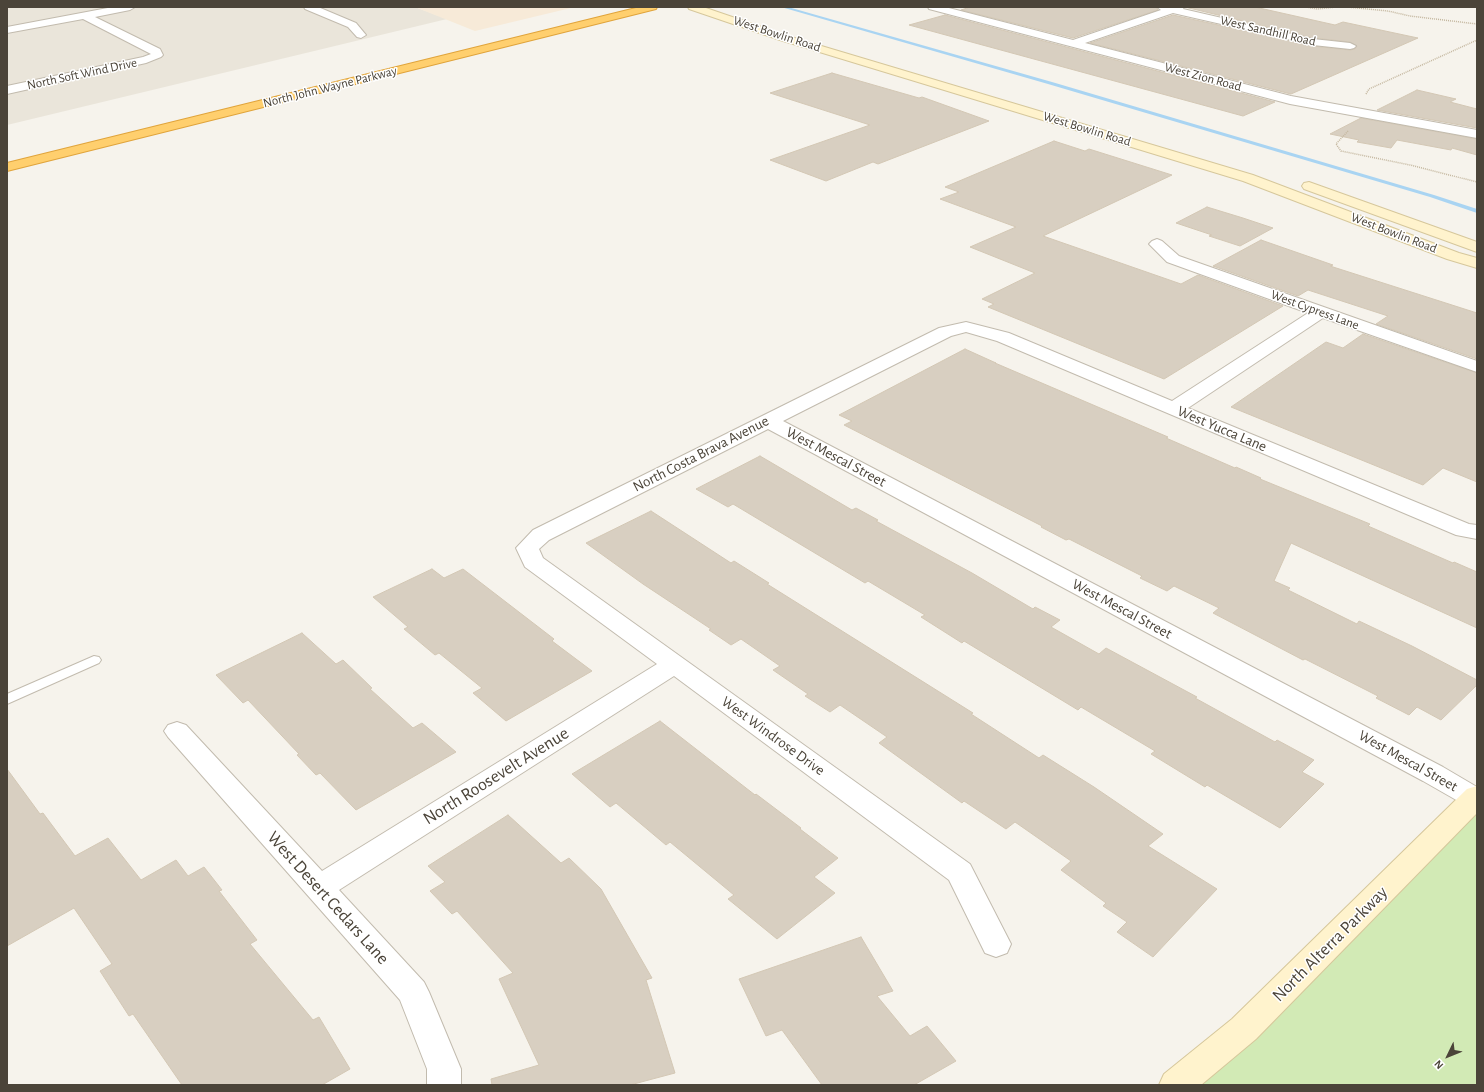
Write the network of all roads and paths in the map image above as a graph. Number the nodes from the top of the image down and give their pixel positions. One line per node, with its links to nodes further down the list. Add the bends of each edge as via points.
1 (130, 7): 11 (street)
2 (310, 7): 14 (street, via 352,25)
3 (652, 7): 24 (highway, North John Wayne Parkway)
4 (693, 7): 30 (street, West Bowlin Road, via 784,38 1248,178)
5 (722, 7): 25 (street, West Bowlin Road, via 801,33)
6 (933, 7): 16 (street, West Zion Road)
7 (1306, 7): 8 (path)
8 (1337, 7)
9 (1347, 7): 12 (path)
10 (1172, 8): 16 (street); 17 (street, West Sandhill Road, via 1313,42)
11 (85, 16): 13 (street); 18 (street, North Soft Wind Drive, via 156,51 157,55 146,60)
12 (1477, 24)
13 (7, 30)
14 (361, 35)
15 (1477, 40): 19 (path, via 1368,88)
16 (1075, 43): 20 (street, West Zion Road, via 1290,100)
17 (1350, 46)
18 (7, 90)
19 (1366, 96)
20 (1362, 114): 22 (street, West Zion Road); 26 (path, via 1336,144 1341,151 1416,166)
21 (1477, 120): 22 (street)
22 (1458, 130): 23 (street, West Zion Road)
23 (1477, 134)
24 (7, 167)
25 (1271, 173)
26 (1477, 182)
27 (1301, 183): 29 (street, West Bowlin Road)
28 (1157, 244): 31 (street, West Cypress Lane, via 1173,259)
29 (1477, 247)
30 (1477, 263)
31 (1321, 312): 33 (street, West Cypress Lane); 34 (street)
32 (966, 327): 34 (street, West Yucca Lane, via 1003,337); 35 (street, North Costa Brava Avenue, via 945,332)
33 (1477, 367)
34 (1173, 409): 36 (street, West Yucca Lane, via 1464,530)
35 (768, 421): 37 (street, North Costa Brava Avenue, via 541,535); 42 (street, West Mescal Street)
36 (1477, 532)
37 (527, 548): 39 (street, West Windrose Drive, via 533,562)
38 (94, 660): 40 (lane)
39 (674, 665): 43 (street, North Roosevelt Avenue); 44 (street, West Windrose Drive, via 960,872)
40 (7, 699)
41 (177, 731): 43 (street, West Desert Cedars Lane)
42 (1476, 797): 46 (street, North Alterra Parkway, via 1244,1030)
43 (318, 888): 45 (street, West Desert Cedars Lane, via 413,992 444,1068)
44 (996, 944)
45 (444, 1085)
46 (1176, 1085)

